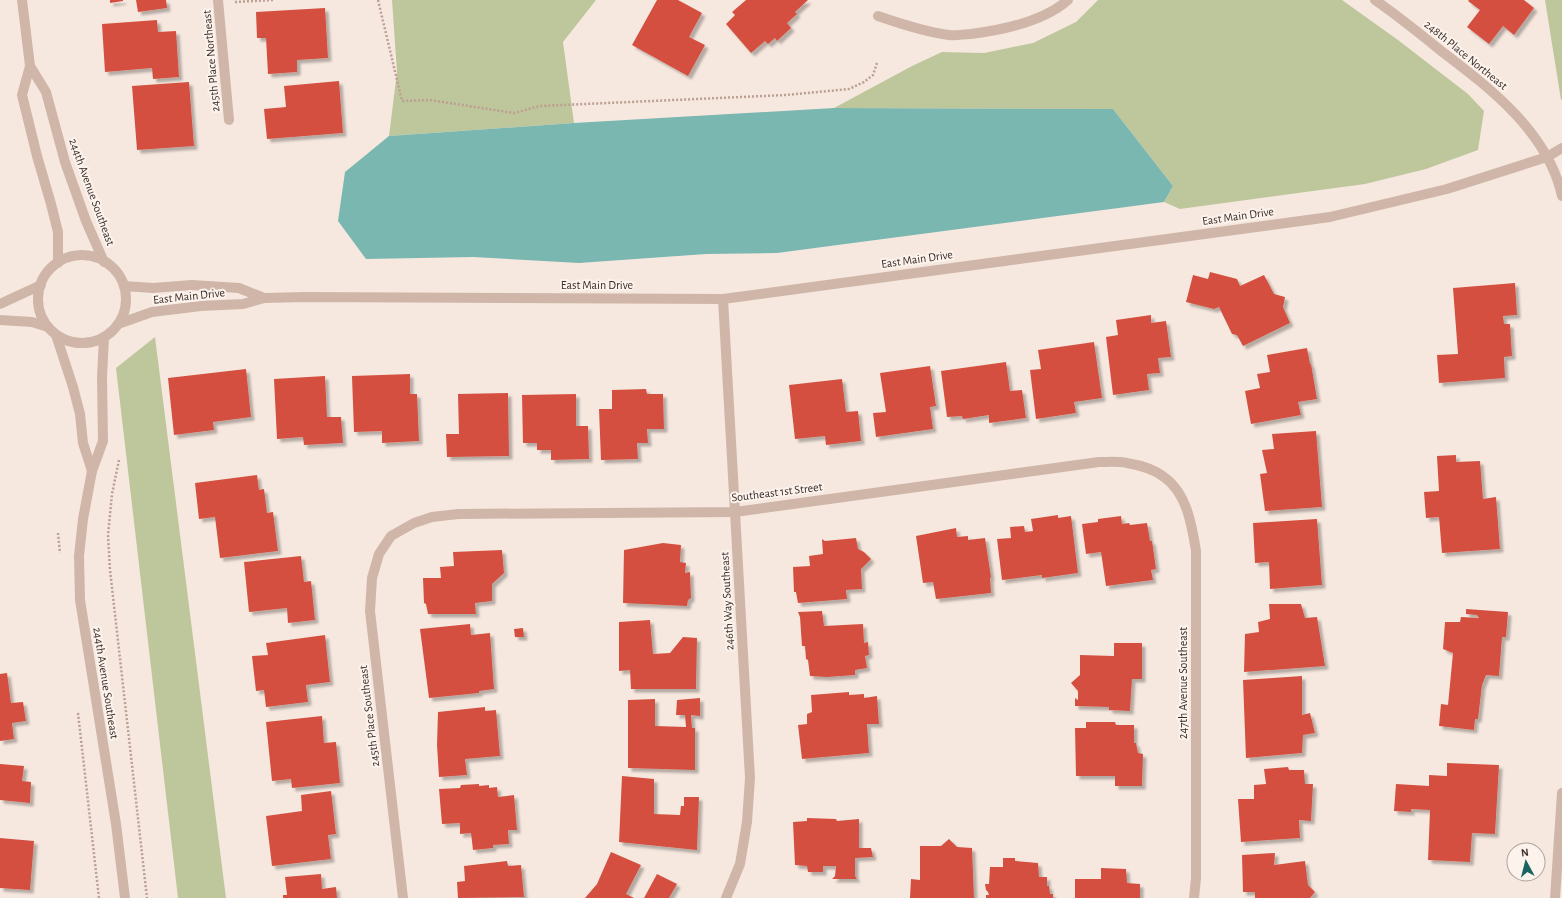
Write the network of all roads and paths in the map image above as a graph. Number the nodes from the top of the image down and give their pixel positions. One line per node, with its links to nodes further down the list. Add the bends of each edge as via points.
1 (22, 0): 9 (street, 244th Avenue Southeast)
2 (273, 0): 6 (path)
3 (378, 0): 8 (path, via 402,101 430,100 514,113 540,106 786,95 849,89 873,75)
4 (1068, 0): 7 (street, via 1032,21 992,31 951,36 913,28)
5 (1375, 0): 12 (street, 248th Place Northeast, via 1487,86 1530,130)
6 (218, 2): 10 (street, 245th Place Northeast)
7 (878, 16)
8 (876, 63)
9 (30, 66): 14 (street, 244th Avenue Southeast, via 46,92 65,162); 15 (street, 244th Avenue Southeast, via 22,95 52,204 58,232)
10 (229, 120)
11 (1562, 148): 12 (street, East Main Drive)
12 (1547, 157): 13 (street, 248th Place Northeast); 19 (street, East Main Drive, via 1447,189 1330,217)
13 (1562, 196)
14 (104, 262): 15 (street, via 93,257 81,256); 17 (street, via 114,269)
15 (58, 263): 16 (street, via 49,271)
16 (41, 285): 20 (street); 23 (street, via 38,305)
17 (124, 286): 18 (street, East Main Drive, via 153,288 192,285 239,288); 22 (street, via 126,306)
18 (264, 298): 19 (street, East Main Drive); 22 (street, East Main Drive, via 243,304 152,312)
19 (723, 299): 29 (street, 246th Way Southeast)
20 (0, 304)
21 (0, 320): 23 (street, via 32,322)
22 (118, 324): 25 (street)
23 (48, 327): 24 (street)
24 (56, 335): 25 (street, via 67,341 79,343); 27 (street, 244th Avenue Southeast, via 73,387 80,414 83,442)
25 (104, 338): 27 (street, 244th Avenue Southeast, via 103,441)
26 (119, 460): 37 (path, via 108,535 110,570)
27 (92, 471): 36 (street, 244th Avenue Southeast, via 79,556 80,600 116,824)
28 (1164, 477): 29 (street, Southeast 1st Street, via 1148,468 1126,462 1099,462); 40 (street, 247th Avenue Southeast, via 1176,490 1185,506 1192,526 1196,551)
29 (736, 512): 31 (street, Southeast 1st Street, via 458,514 432,517 414,523); 39 (street, 246th Way Southeast, via 750,778 747,822 740,864)
30 (58, 533): 32 (path)
31 (391, 536): 38 (street, 245th Place Southeast, via 379,554 372,578 370,611)
32 (60, 554)
33 (78, 705): 35 (path)
34 (1562, 793): 41 (street)
35 (99, 898)
36 (125, 898)
37 (147, 898)
38 (403, 898)
39 (726, 898)
40 (1194, 898)
41 (1555, 898)

